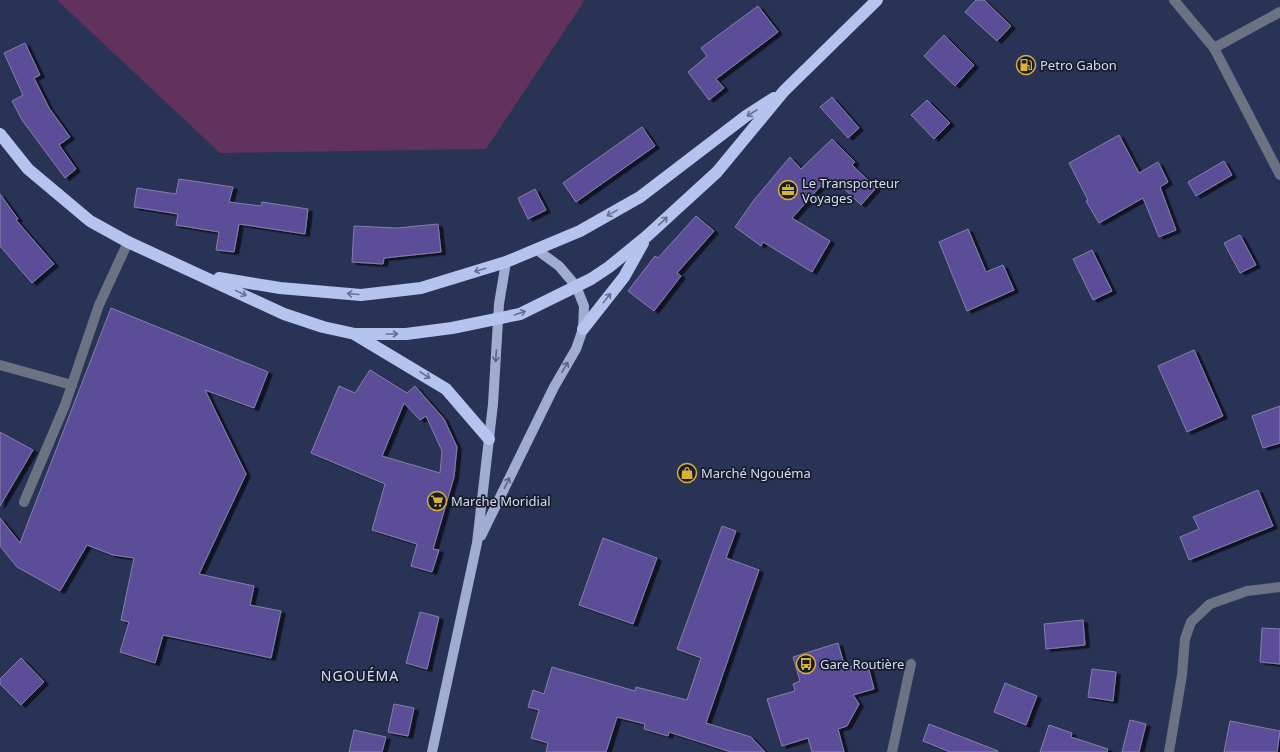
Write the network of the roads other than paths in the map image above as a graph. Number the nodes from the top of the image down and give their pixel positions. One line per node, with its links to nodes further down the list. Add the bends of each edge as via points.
1 (877, 0): 5 (highway)
2 (1174, 0): 4 (street)
3 (1280, 12): 4 (street)
4 (1214, 48): 7 (street)
5 (784, 91): 8 (highway, one-way to 5, via 717,172); 10 (highway, one-way to 10, via 746,116 640,197 580,231)
6 (0, 134): 9 (highway, via 28,169 90,221)
7 (1280, 175)
8 (647, 236): 13 (highway, via 609,267); 15 (highway, one-way to 8, via 624,277)
9 (128, 242): 12 (highway); 18 (street, via 99,305)
10 (537, 250): 11 (highway); 13 (main road, via 559,266)
11 (506, 262): 12 (highway, one-way to 12, via 421,288 360,295 280,288); 14 (main road)
12 (206, 276): 16 (highway, one-way to 16, via 284,314)
13 (576, 286): 14 (highway, one-way to 13, via 520,314); 15 (main road, via 584,306)
14 (498, 319): 16 (highway, one-way to 14, via 406,334); 19 (main road, one-way to 19)
15 (583, 329): 21 (main road, one-way to 15, via 554,387 576,349)
16 (355, 334): 19 (highway, one-way to 19, via 446,389)
17 (0, 365): 18 (street)
18 (72, 385): 20 (street)
19 (489, 439): 21 (main road)
20 (24, 502)
21 (477, 543): 24 (main road)
22 (1280, 587): 26 (street, via 1247,591 1210,604 1191,622 1185,639 1182,675)
23 (911, 664): 25 (street)
24 (432, 752)
25 (892, 752)
26 (1169, 752)

